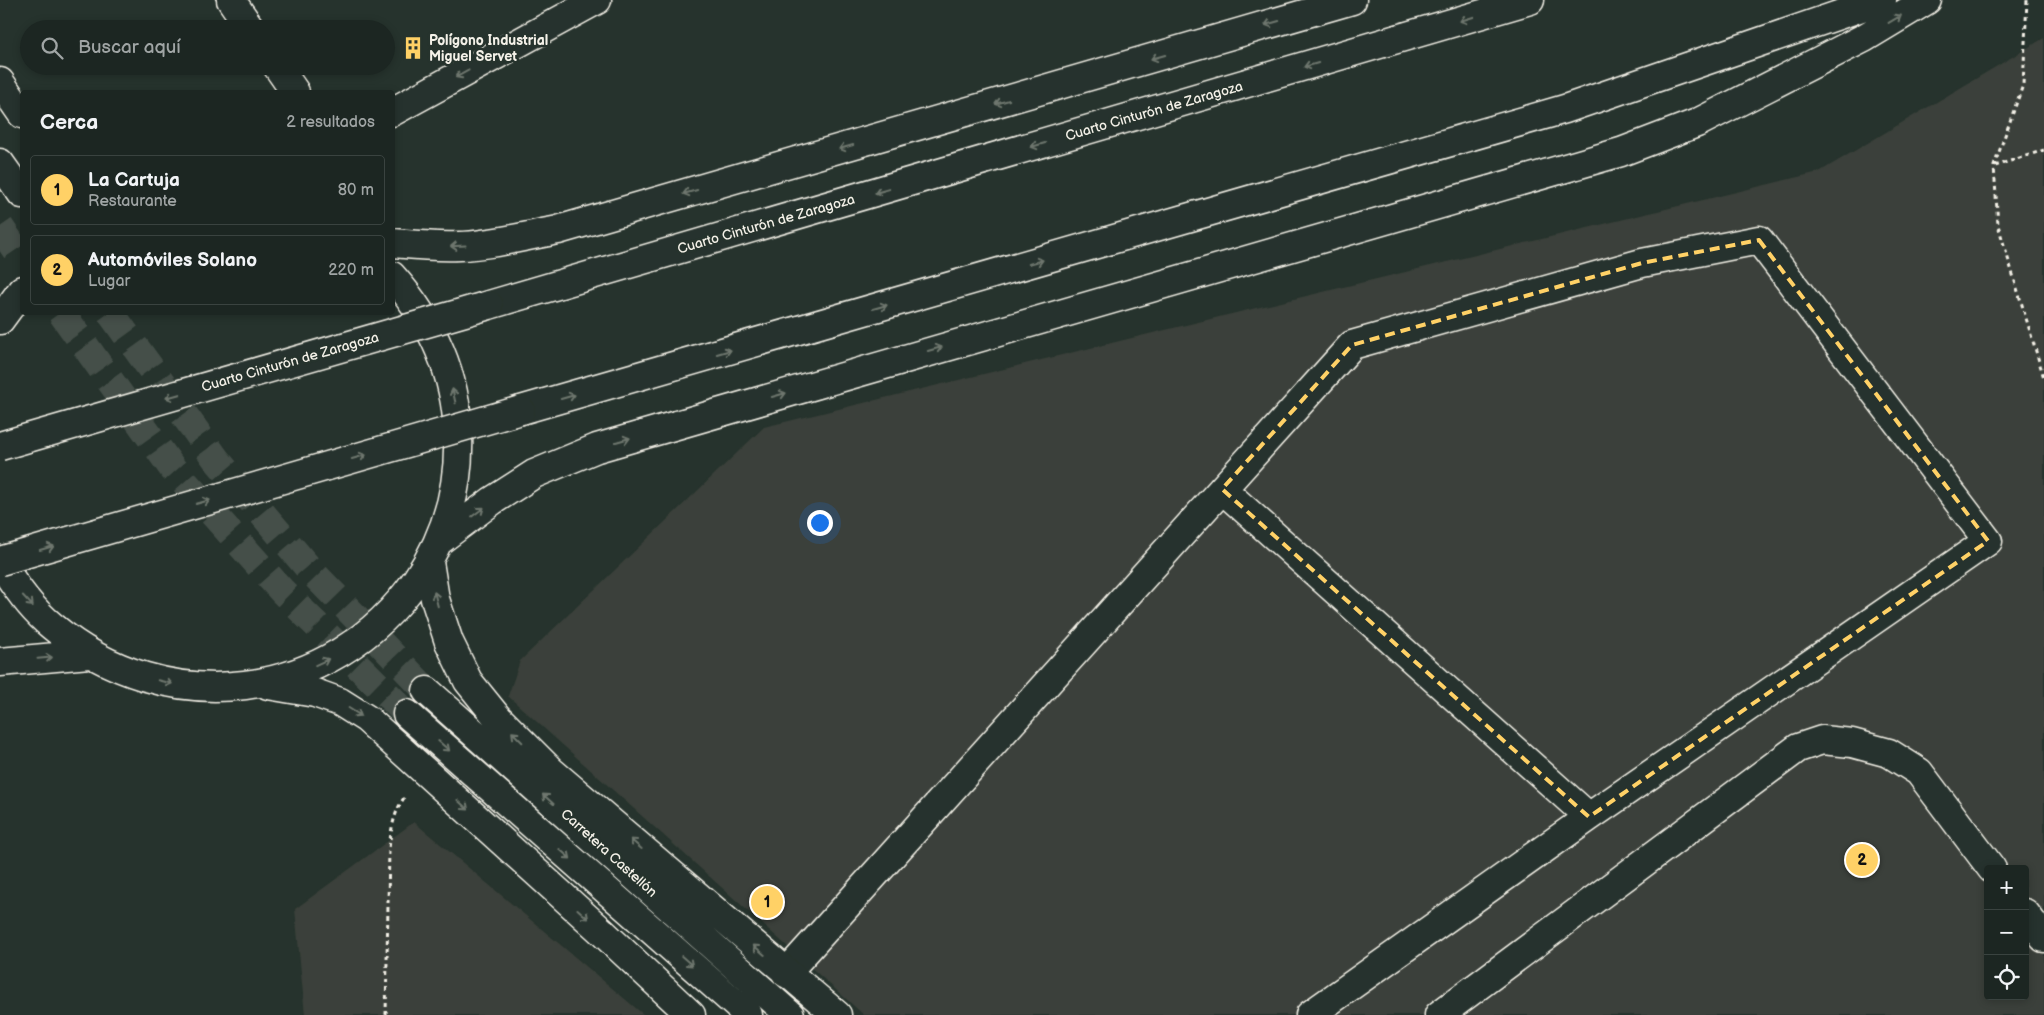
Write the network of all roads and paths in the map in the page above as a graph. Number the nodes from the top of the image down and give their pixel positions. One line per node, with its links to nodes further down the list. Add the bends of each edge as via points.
1 (231, 0): 8 (main road)
2 (596, 0): 12 (main road, one-way to 12)
3 (1352, 0): 18 (main road, one-way to 18, via 558,230 461,246)
4 (1530, 0): 23 (main road, Cuarto Cinturón de Zaragoza, one-way to 23, bridge)
5 (1882, 0): 26 (main road, one-way to 5, bridge, via 1565,109)
6 (1927, 0): 25 (main road, one-way to 6, via 492,501 534,474 597,448 1621,152 1697,123 1864,38)
7 (2027, 0): 16 (path, via 2023,85)
8 (245, 20)
9 (283, 75): 11 (main road)
10 (0, 82): 13 (main road)
11 (294, 90)
12 (395, 110)
13 (20, 111)
14 (2044, 150): 16 (path)
15 (0, 164): 17 (main road)
16 (1994, 166): 22 (path, via 1998,225)
17 (20, 191)
18 (395, 243)
19 (395, 279): 25 (main road, one-way to 19, via 454,495 459,453 458,412 449,371 433,333 411,297)
20 (20, 292): 21 (main road)
21 (2, 310)
22 (2044, 378)
23 (0, 446)
24 (1222, 489): 33 (main road); 33 (main road, via 1352,345 1642,263 1759,240 1988,541); 37 (main road)
25 (434, 552): 29 (main road, one-way to 25, via 303,671 357,642 404,598); 37 (main road, one-way to 25, via 551,772 497,717 468,681 449,642 436,600)
26 (0, 561): 27 (main road, one-way to 27, via 18,591 51,626)
27 (89, 654): 28 (main road, one-way to 27); 29 (main road, one-way to 29, via 129,672 171,684 215,688)
28 (0, 662)
29 (259, 684): 32 (main road, one-way to 32, via 315,693 340,702 367,720)
30 (427, 692): 41 (main road, Carretera Castellón, one-way to 30)
31 (407, 714): 40 (main road, Carretera Castellón, one-way to 40)
32 (426, 772): 38 (path, via 401,802 390,830); 39 (main road, one-way to 39)
33 (1589, 817): 43 (main road)
34 (1989, 865): 44 (main road, via 1920,772 1889,753 1852,743 1822,740 1798,748)
35 (2029, 918): 36 (main road)
36 (2044, 938)
37 (786, 972): 42 (main road)
38 (386, 1015)
39 (691, 1015)
40 (748, 1015)
41 (790, 1015)
42 (837, 1015)
43 (1310, 1015)
44 (1439, 1015)

